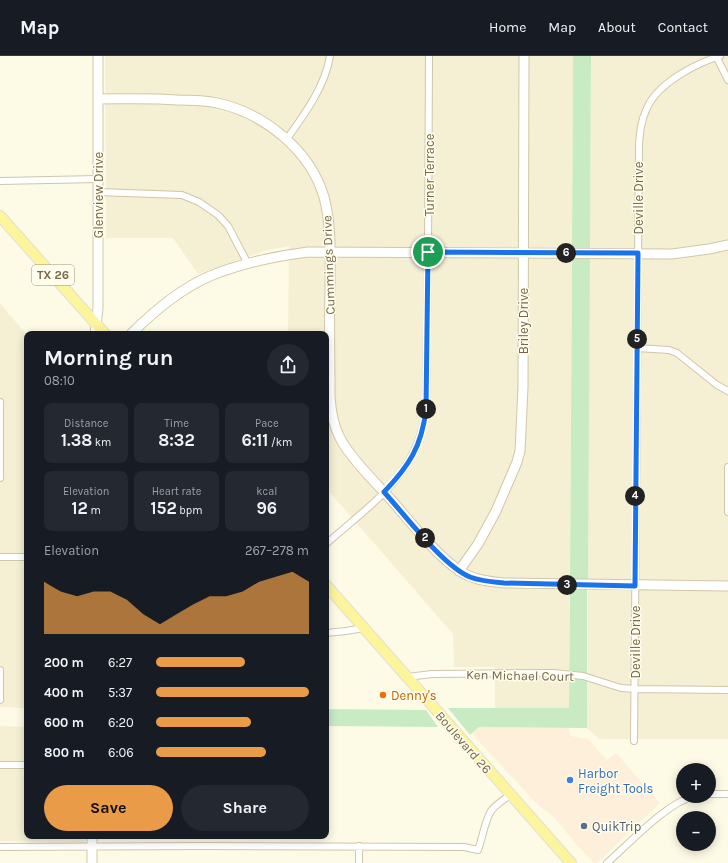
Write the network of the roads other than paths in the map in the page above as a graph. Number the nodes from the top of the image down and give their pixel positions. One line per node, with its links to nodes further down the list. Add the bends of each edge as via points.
1 (98, 56): 7 (street, Glenview Drive)
2 (330, 56): 8 (street, via 317,92 303,118)
3 (429, 56): 15 (street, Turner Terrace)
4 (524, 56): 16 (street, Briley Drive)
5 (717, 56): 6 (street); 17 (street, Deville Drive, via 669,83 659,91 647,108 639,144)
6 (728, 80)
7 (98, 99): 8 (street, Cummings Drive, via 199,100 216,103 261,120); 9 (street, Glenview Drive)
8 (286, 140): 14 (street, Cummings Drive, via 306,161 324,197 330,233)
9 (98, 180): 10 (street); 11 (street, Glenview Drive)
10 (0, 181)
11 (98, 192): 18 (street, via 182,195 199,202 218,215 228,226); 19 (street, Glenview Drive)
12 (0, 217): 19 (main road, TX 26)
13 (728, 245): 17 (street, via 684,253)
14 (330, 252): 15 (street); 18 (street, via 282,255); 27 (street, Cummings Drive, via 330,397 334,425 344,445)
15 (428, 252): 16 (street); 27 (street, Turner Terrace, via 424,423 420,441 412,457 401,475)
16 (524, 252): 17 (street); 32 (street, Briley Drive, via 520,451 496,511 478,544)
17 (638, 253): 21 (street, Deville Drive)
18 (248, 264): 20 (street, via 194,284 149,316)
19 (96, 329)
20 (134, 331)
21 (637, 348): 22 (street, via 677,353); 33 (street, Deville Drive)
22 (728, 391)
23 (0, 402): 24 (street)
24 (0, 460): 26 (street)
25 (728, 467): 28 (street)
26 (0, 478)
27 (384, 492): 29 (street, Turner Terrace); 32 (street, Cummings Drive, via 432,546)
28 (728, 512)
29 (329, 541)
30 (0, 557): 31 (street)
31 (24, 557)
32 (459, 571): 33 (street, Cummings Drive, via 477,579 504,583)
33 (635, 586): 34 (street, Cummings Drive); 40 (street, Deville Drive)
34 (728, 586)
35 (329, 588): 36 (main road, Boulevard 26)
36 (364, 628): 37 (street); 39 (main road, Boulevard 26)
37 (329, 633)
38 (0, 670): 42 (street)
39 (407, 677): 40 (street, Ken Michael Court, via 432,674 553,673 583,676 621,688); 48 (main road, Boulevard 26)
40 (635, 689): 41 (street, Ken Michael Court); 43 (street, Deville Drive)
41 (728, 690)
42 (0, 700)
43 (634, 741)
44 (0, 764): 45 (street)
45 (24, 764)
46 (716, 794): 47 (street)
47 (728, 794)
48 (510, 795): 51 (street, via 491,811 478,850 464,847); 56 (main road, Boulevard 26)
49 (679, 803): 57 (street)
50 (92, 839): 53 (street)
51 (359, 846): 53 (street); 55 (street)
52 (0, 847): 53 (street)
53 (92, 847): 54 (street)
54 (92, 863)
55 (359, 863)
56 (571, 863)
57 (607, 863)

